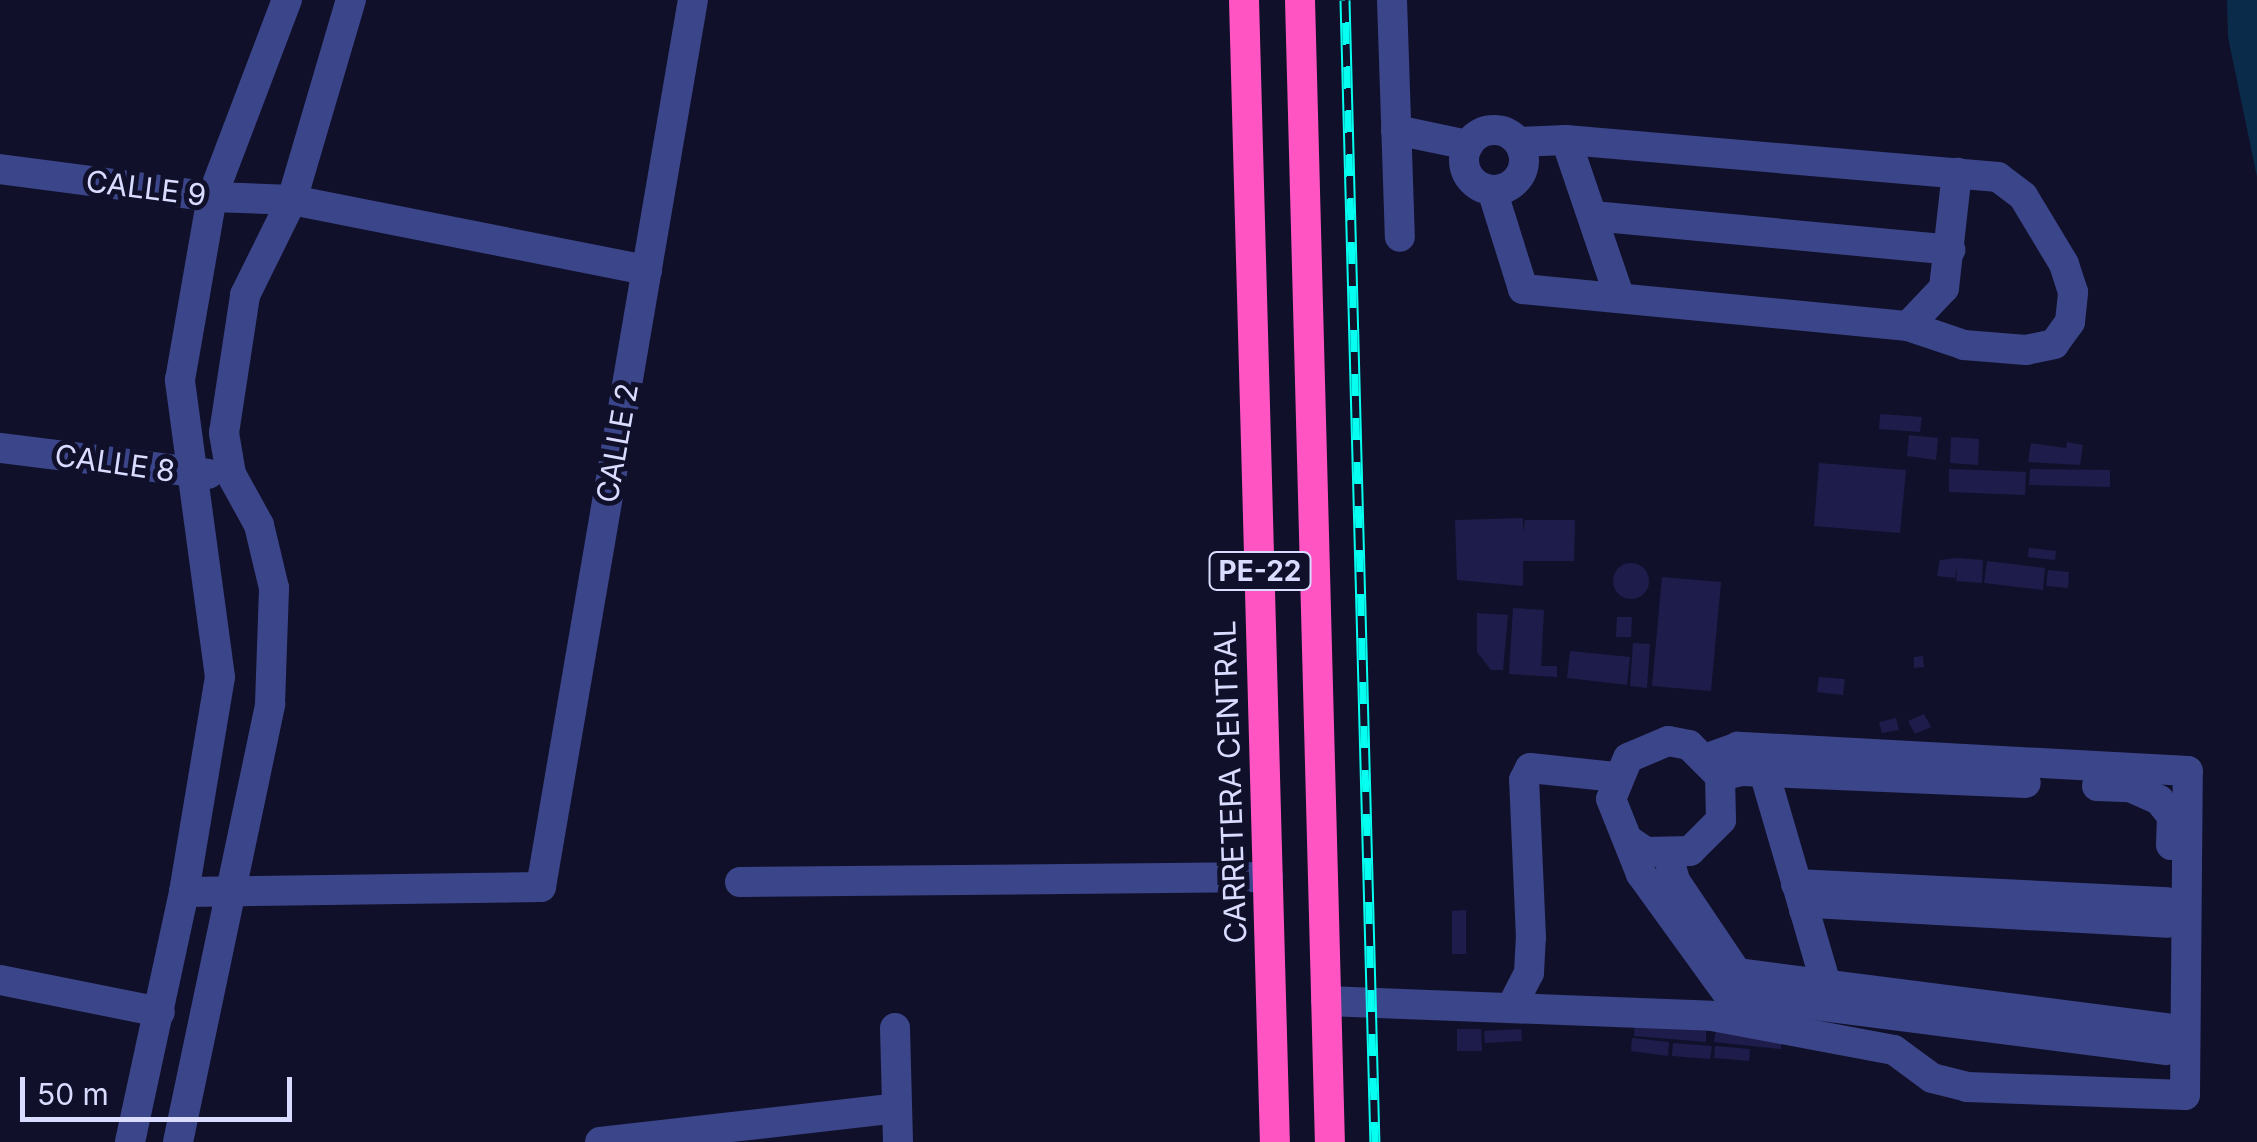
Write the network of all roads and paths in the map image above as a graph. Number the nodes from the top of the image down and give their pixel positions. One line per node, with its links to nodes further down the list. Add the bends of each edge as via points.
1 (287, 0): 14 (street)
2 (351, 0): 15 (street)
3 (693, 0): 19 (street, CALLE 2)
4 (1244, 0): 29 (highway, CARRETERA CENTRAL / PE-22)
5 (1300, 0): 37 (highway, PE-22)
6 (1392, 0): 7 (street)
7 (1396, 130): 10 (street); 17 (street)
8 (1566, 140): 9 (street); 12 (street); 16 (street)
9 (1519, 142): 10 (street, via 1487,131); 13 (street, via 1520,174)
10 (1468, 144): 13 (street, via 1465,168 1480,187)
11 (0, 168): 14 (street, CALLE 9)
12 (1957, 173): 18 (street); 21 (street, via 1998,176 2023,196 2064,264 2074,292 2070,322 2054,344 2026,350 1964,345)
13 (1492, 190): 20 (street, via 1522,289)
14 (212, 197): 15 (street, CALLE 9); 23 (street, via 180,380)
15 (292, 200): 19 (street, CALLE 9); 24 (street, via 245,296 224,433)
16 (1593, 216): 18 (street); 20 (street)
17 (1400, 237)
18 (1950, 250): 21 (street, via 1944,288)
19 (647, 270): 31 (street, CALLE 2, via 542,887)
20 (1620, 296): 21 (street)
21 (1908, 326)
22 (0, 448): 23 (street, CALLE 8)
23 (191, 474): 24 (street, CALLE 8); 32 (street, via 208,550 220,678)
24 (230, 474): 31 (street, via 259,525 274,588 270,704)
25 (1733, 769): 26 (street, via 1668,741 1628,758); 28 (street, via 1708,838); 33 (street); 34 (street, via 2130,787 2159,800 2172,816); 36 (street); 42 (street, via 1738,747 2188,771)
26 (1616, 778): 27 (street, via 1611,799); 38 (street, via 1530,768 1524,780 1531,938 1529,973)
27 (1628, 840): 28 (street); 41 (street, via 1641,874 1728,994)
28 (1668, 856): 36 (street, via 1675,881 1737,973)
29 (1268, 877): 30 (street); 48 (highway, CARRETERA CENTRAL / PE-22)
30 (740, 882)
31 (236, 891): 32 (street); 45 (street)
32 (184, 892): 39 (street)
33 (1800, 897): 34 (street); 36 (street)
34 (2168, 913): 41 (street)
35 (0, 980): 39 (street)
36 (1818, 987): 41 (street)
37 (1326, 1001): 38 (street); 49 (highway, PE-22)
38 (1511, 1008): 42 (street, via 1712,1016 1894,1050 1932,1078 1967,1087)
39 (160, 1012): 44 (street)
40 (895, 1028): 43 (street)
41 (2166, 1039): 42 (street)
42 (2175, 1095)
43 (898, 1108): 46 (street); 47 (street)
44 (130, 1142)
45 (178, 1142)
46 (600, 1142)
47 (898, 1142)
48 (1275, 1142)
49 (1330, 1142)

